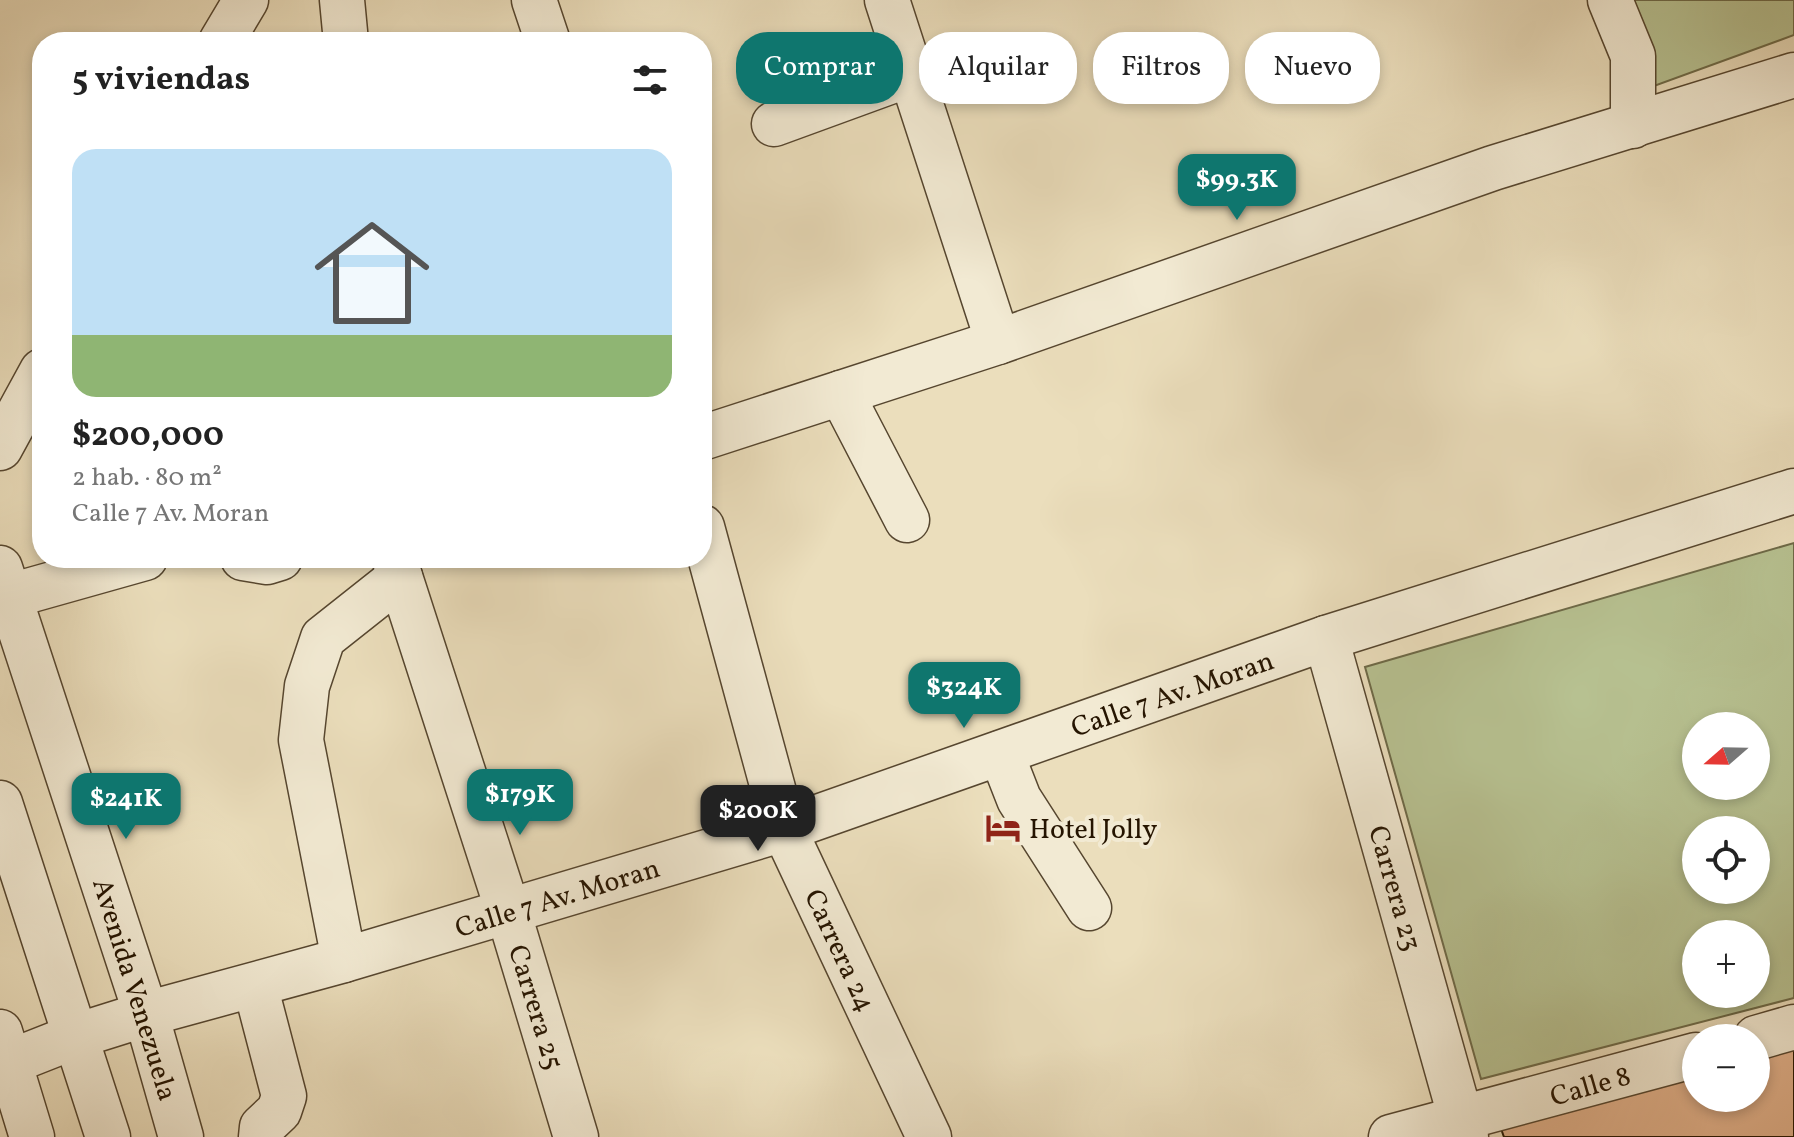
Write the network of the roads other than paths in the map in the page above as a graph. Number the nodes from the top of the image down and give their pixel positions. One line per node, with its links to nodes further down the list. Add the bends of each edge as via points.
1 (342, 0): 5 (street)
2 (534, 0): 6 (street)
3 (887, 0): 7 (street)
4 (1610, 0): 10 (street, via 1633,56)
5 (345, 32)
6 (545, 32)
7 (911, 74): 9 (street); 11 (street)
8 (1794, 75): 10 (street)
9 (774, 124)
10 (1633, 126): 11 (street, via 1493,168)
11 (998, 342): 13 (street)
12 (32, 389): 15 (street)
13 (841, 393): 14 (street); 17 (street)
14 (712, 435)
15 (0, 448)
16 (1794, 491): 23 (street, Calle 7 Av. Moran)
17 (907, 520)
18 (712, 564): 26 (street, Carrera 24)
19 (87, 568): 22 (street)
20 (396, 568): 29 (street, via 323,638 307,686 301,740)
21 (397, 568): 28 (street, Carrera 25)
22 (5, 582): 31 (street, Avenida Venezuela)
23 (1326, 638): 24 (street, Calle 7 Av. Moran); 37 (street, Carrera 23)
24 (1001, 753): 26 (street, Calle 7 Av. Moran); 27 (street, via 1019,799)
25 (0, 803): 34 (street)
26 (784, 829): 28 (street, Calle 7 Av. Moran); 43 (street, Carrera 24)
27 (1089, 908)
28 (508, 911): 29 (street, Calle 7 Av. Moran); 42 (street, Carrera 25)
29 (344, 960): 30 (street, Calle 7 Av. Moran)
30 (255, 985): 31 (street, Calle 7 Av. Moran); 41 (street, via 284,1096 279,1111 262,1127)
31 (146, 1014): 34 (street, Calle 7 Av. Moran); 40 (street, Avenida Venezuela)
32 (1794, 1027): 33 (street)
33 (1770, 1034)
34 (76, 1036): 35 (street, Calle 7 Av. Moran); 39 (street)
35 (3, 1054): 38 (street)
36 (1682, 1059): 37 (street, Calle 8)
37 (1464, 1129): 44 (street, Calle 8)
38 (32, 1137)
39 (108, 1137)
40 (181, 1137)
41 (261, 1137)
42 (576, 1137)
43 (929, 1137)
44 (1391, 1137)

